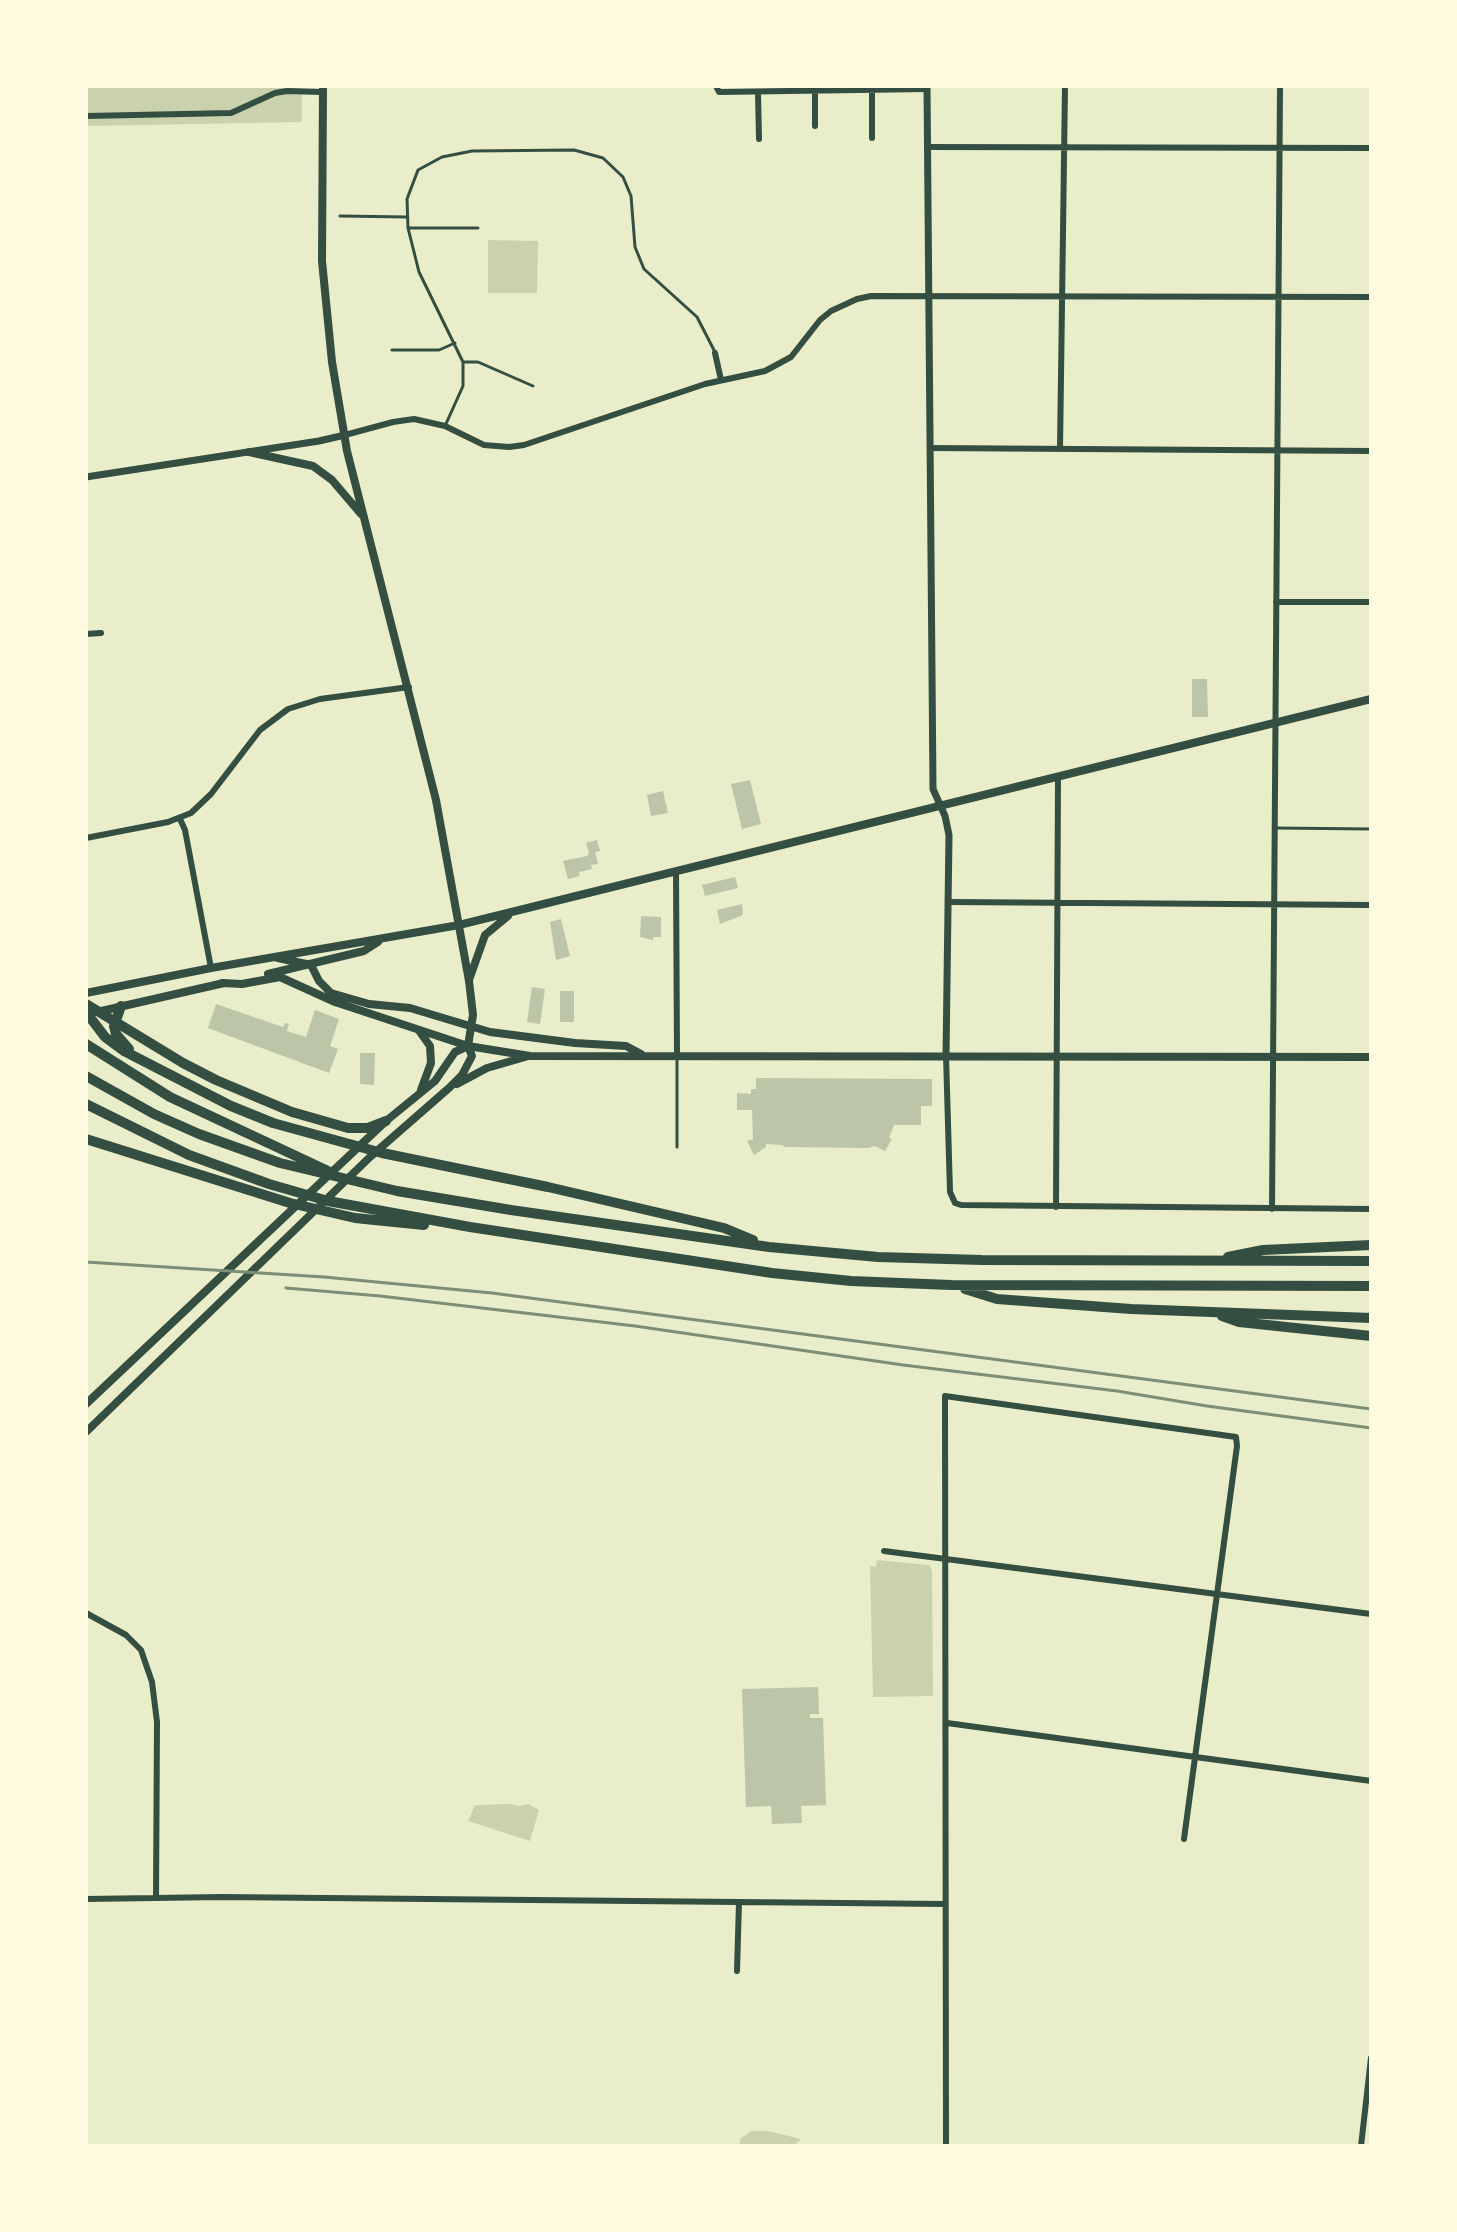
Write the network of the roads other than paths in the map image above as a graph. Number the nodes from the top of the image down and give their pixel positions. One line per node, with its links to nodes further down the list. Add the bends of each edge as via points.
1 (717, 86): 9 (street, via 719,92)
2 (1065, 86): 15 (street)
3 (1280, 86): 16 (street)
4 (927, 88): 8 (street); 14 (street)
5 (323, 89): 10 (street, via 275,93 225,114); 33 (main road, via 322,261)
6 (798, 89): 7 (street); 9 (street)
7 (815, 91): 8 (street); 11 (street)
8 (872, 91): 12 (street)
9 (758, 92): 13 (street)
10 (86, 116)
11 (815, 126)
12 (872, 138)
13 (759, 139)
14 (927, 147): 15 (street); 23 (street)
15 (1063, 147): 16 (street); 22 (street)
16 (1281, 148): 17 (street); 24 (street)
17 (1371, 148)
18 (340, 216): 19 (lane)
19 (407, 217): 20 (lane); 28 (lane, via 413,178 442,157 472,151 574,150 597,155 614,166 631,196 635,247 644,269 697,317)
20 (408, 228): 21 (lane); 26 (lane, via 419,272)
21 (478, 228)
22 (1062, 296): 23 (street); 24 (street); 35 (street)
23 (928, 297): 30 (street, via 871,296 844,303 820,320 779,365); 34 (street)
24 (1280, 297): 25 (street); 36 (street)
25 (1371, 297)
26 (455, 343): 27 (lane, via 439,350); 29 (lane)
27 (392, 350)
28 (715, 353): 30 (street)
29 (463, 362): 31 (lane, via 478,362); 32 (lane, via 463,386)
30 (721, 380): 32 (street, via 524,445 484,445)
31 (533, 386)
32 (445, 426): 33 (street, via 401,420)
33 (345, 435): 38 (street); 40 (main road)
34 (930, 448): 35 (street); 49 (street, via 933,789)
35 (1060, 449): 36 (street)
36 (1277, 451): 37 (street); 41 (street)
37 (1371, 451)
38 (249, 452): 39 (street); 40 (main road, via 313,466)
39 (86, 477)
40 (364, 517): 45 (main road)
41 (1276, 602): 42 (street); 47 (street)
42 (1371, 602)
43 (101, 633): 44 (street)
44 (86, 634)
45 (409, 687): 50 (street, via 320,699 288,709 260,730 201,805); 60 (main road)
46 (1371, 699): 47 (main road)
47 (1275, 723): 48 (main road); 51 (street)
48 (1058, 777): 49 (main road); 56 (street)
49 (939, 806): 54 (main road); 55 (street, via 949,835)
50 (180, 819): 53 (street); 64 (street)
51 (1274, 828): 52 (lane); 57 (street)
52 (1371, 829)
53 (86, 838)
54 (676, 871): 59 (main road); 74 (street)
55 (949, 902): 56 (street); 75 (street)
56 (1058, 904): 57 (street); 77 (street)
57 (1273, 904): 58 (street); 78 (street)
58 (1371, 905)
59 (512, 912): 60 (main road); 65 (main road, via 485,935)
60 (459, 925): 61 (main road); 65 (main road)
61 (382, 940): 62 (main road); 63 (main road, via 364,951)
62 (273, 957): 63 (main road); 64 (main road)
63 (311, 965): 66 (main road); 71 (main road, via 331,993 410,1008)
64 (211, 968): 67 (main road)
65 (469, 981): 71 (main road)
66 (222, 983): 68 (main road); 70 (main road, via 280,977 335,1002)
67 (86, 993)
68 (121, 1006): 69 (main road); 80 (highway, via 116,1034)
69 (86, 1011): 80 (highway, via 105,1037); 85 (highway, via 216,1080 314,1120 348,1128)
70 (417, 1028): 71 (main road); 83 (main road, via 431,1057)
71 (470, 1037): 73 (main road, via 626,1046); 76 (main road); 82 (main road, via 472,1056); 83 (main road)
72 (86, 1044): 88 (highway, via 170,1097)
73 (642, 1055): 74 (main road); 76 (main road)
74 (677, 1055): 75 (main road); 87 (lane)
75 (946, 1055): 77 (main road); 89 (street, via 950,1192 955,1203)
76 (530, 1056): 82 (main road, via 487,1068)
77 (1057, 1056): 78 (main road); 89 (street)
78 (1273, 1056): 79 (main road); 90 (street)
79 (1371, 1057)
80 (143, 1060): 94 (highway, via 231,1106 325,1139 710,1225)
81 (86, 1076): 88 (highway, via 188,1129 280,1163)
82 (449, 1088): 103 (main road, via 370,1157)
83 (420, 1093): 85 (main road)
84 (86, 1104): 92 (highway, via 189,1155 269,1184 364,1209)
85 (386, 1121): 102 (main road)
86 (86, 1139): 92 (highway, via 258,1194 355,1218)
87 (677, 1147)
88 (344, 1179): 94 (highway)
89 (1056, 1207): 90 (street)
90 (1272, 1209): 91 (street)
91 (1371, 1209)
92 (470, 1227): 97 (highway, via 772,1273)
93 (1371, 1245): 96 (highway, via 1263,1250)
94 (769, 1247): 96 (highway, via 923,1259)
95 (1371, 1261): 96 (highway)
96 (1198, 1262)
97 (951, 1285): 98 (highway); 99 (highway, via 997,1299)
98 (1371, 1286)
99 (1213, 1313): 100 (highway); 101 (highway, via 1239,1322)
100 (1371, 1318)
101 (1371, 1336)
102 (86, 1404)
103 (86, 1432)
104 (884, 1551): 105 (street)
105 (944, 1557): 106 (street); 106 (street, via 945,1396 1236,1437); 109 (street)
106 (1218, 1593): 108 (street); 110 (street)
107 (86, 1613): 113 (street, via 126,1635 141,1650 152,1682 157,1722)
108 (1371, 1614)
109 (947, 1723): 110 (street); 116 (street)
110 (1196, 1756): 111 (street); 112 (street)
111 (1371, 1781)
112 (1184, 1839)
113 (156, 1898): 114 (street); 115 (street)
114 (86, 1899)
115 (739, 1902): 116 (street); 117 (street)
116 (945, 1904): 120 (street)
117 (737, 1971)
118 (1371, 2058): 119 (street)
119 (1367, 2114): 121 (street)
120 (946, 2146)
121 (1361, 2146)

